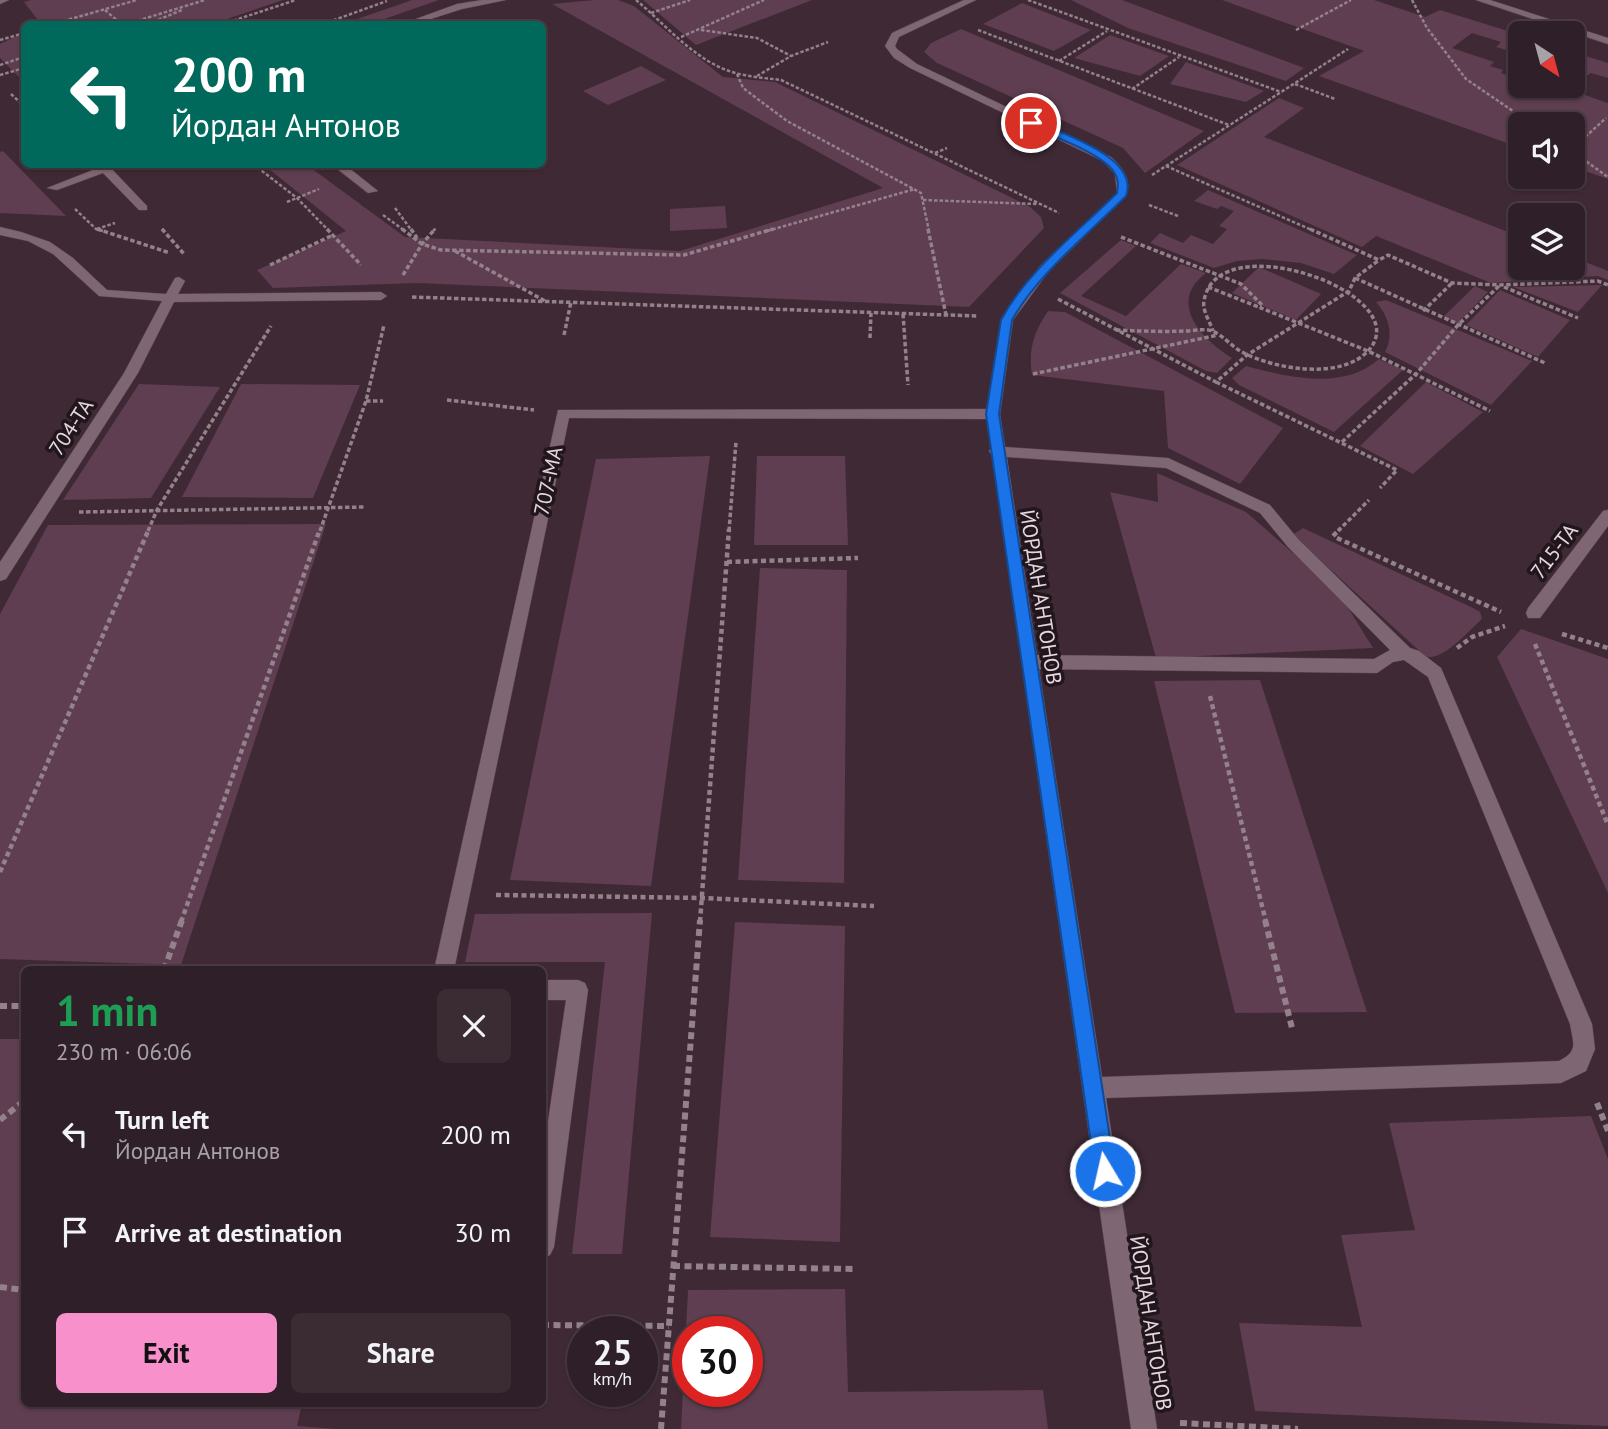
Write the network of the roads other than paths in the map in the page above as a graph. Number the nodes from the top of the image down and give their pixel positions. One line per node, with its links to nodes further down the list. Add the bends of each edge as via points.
1 (501, 0): 4 (street, via 460,6)
2 (971, 0): 16 (street, ЙОРДАН АНТОНОВ, via 895,35 890,46 893,52 901,60 1107,159 1122,177 1122,194 1030,285 1007,320)
3 (1481, 0): 5 (street)
4 (416, 21)
5 (1608, 41)
6 (101, 168): 9 (street)
7 (104, 168): 11 (street)
8 (341, 168): 10 (street)
9 (53, 188)
10 (372, 191)
11 (143, 208)
12 (0, 231): 15 (street, via 60,251 103,293)
13 (179, 281): 15 (street, 704-ТА)
14 (385, 297): 15 (street)
15 (172, 298): 19 (street, 704-ТА, via 131,373)
16 (993, 414): 17 (street, ЙОРДАН АНТОНОВ); 23 (street, 707-МА, via 563,413)
17 (996, 451): 21 (street, via 1168,463 1265,509 1293,544); 22 (street, ЙОРДАН АНТОНОВ)
18 (1608, 514): 20 (street, 715-ТА)
19 (0, 575)
20 (1534, 613)
21 (1404, 653): 22 (street, via 1377,666); 25 (street, via 1435,673 1581,1024 1584,1041 1578,1063 1561,1072)
22 (1028, 662): 25 (street, ЙОРДАН АНТОНОВ)
23 (445, 966)
24 (546, 990): 26 (street, via 578,990)
25 (1092, 1088): 27 (street, ЙОРДАН АНТОНОВ)
26 (546, 1218)
27 (1143, 1425)

